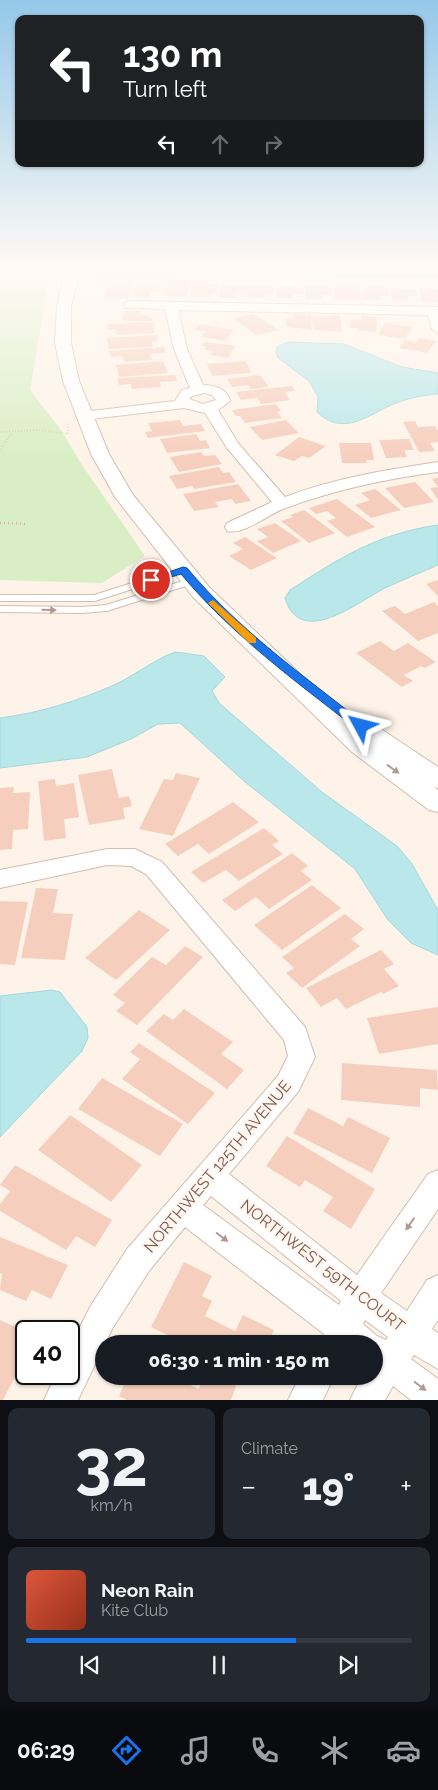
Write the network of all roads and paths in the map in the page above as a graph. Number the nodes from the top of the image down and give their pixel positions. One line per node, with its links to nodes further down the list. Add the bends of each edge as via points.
1 (64, 332): 6 (street)
2 (175, 332): 3 (street)
3 (198, 390): 4 (street, via 187,393); 5 (street, via 217,392 223,398 220,404)
4 (184, 401): 5 (street, via 196,408); 6 (street)
5 (209, 408): 11 (street, via 232,445)
6 (77, 416): 8 (path, via 68,434 46,430); 15 (street, via 125,497)
7 (0, 432): 8 (path)
8 (12, 433): 9 (path)
9 (0, 450)
10 (438, 468): 11 (street, via 359,481)
11 (283, 504): 14 (street)
12 (0, 523): 13 (path)
13 (28, 524)
14 (233, 527)
15 (188, 576): 16 (lane, via 95,598); 17 (lane, one-way to 15, via 107,608); 18 (street)
16 (0, 598)
17 (0, 610)
18 (267, 654): 19 (street, via 376,738); 20 (street, one-way to 20, via 362,746)
19 (438, 779)
20 (438, 803)
21 (0, 879): 22 (street, NORTHWEST 125TH AVENUE, via 107,857 135,858 154,868 296,1035 302,1057 288,1084)
22 (209, 1176): 24 (street, NORTHWEST 125TH AVENUE); 26 (street, NORTHWEST 59TH COURT)
23 (438, 1184): 26 (street, one-way to 26)
24 (183, 1208): 28 (street, one-way to 28); 35 (street, NORTHWEST 125TH AVENUE, via 138,1260 101,1318)
25 (438, 1291): 27 (street)
26 (360, 1297): 27 (street, NORTHWEST 59TH COURT); 29 (street)
27 (411, 1334): 30 (street); 31 (street, NORTHWEST 59TH COURT)
28 (347, 1335)
29 (361, 1335)
30 (383, 1341)
31 (438, 1353)
32 (383, 1361): 38 (street, one-way to 38)
33 (313, 1385): 36 (street)
34 (365, 1385): 37 (street)
35 (61, 1400)
36 (305, 1400)
37 (367, 1400)
38 (438, 1400)

